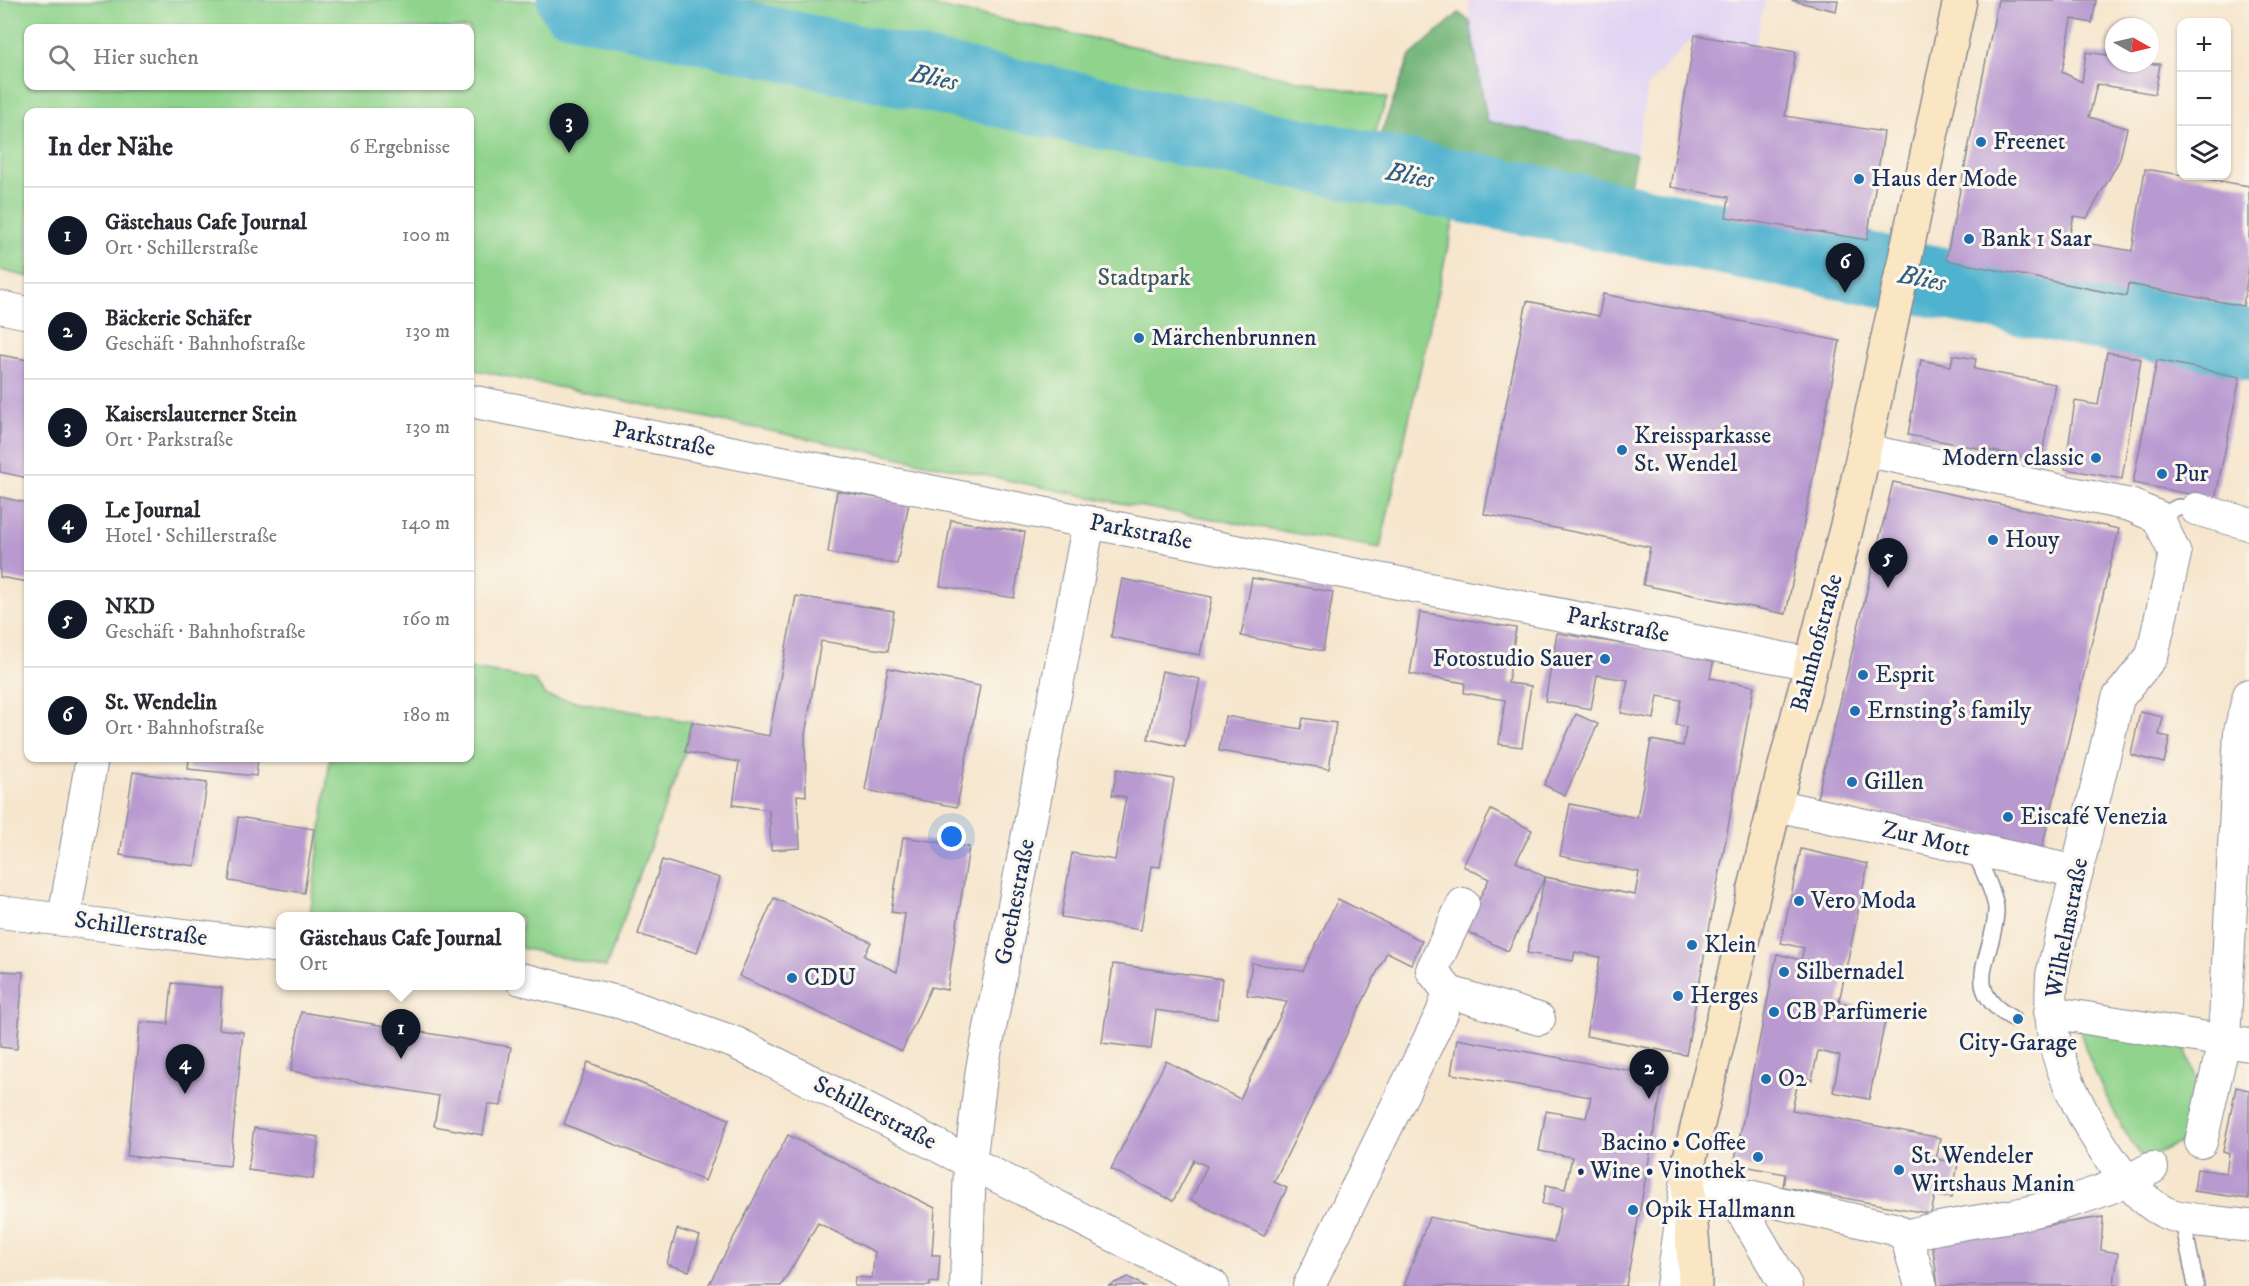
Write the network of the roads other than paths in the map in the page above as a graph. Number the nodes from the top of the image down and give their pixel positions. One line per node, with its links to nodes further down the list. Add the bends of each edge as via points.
1 (1938, 0): 3 (main road, Bahnhofstraße)
2 (1960, 0): 3 (main road, Bahnhofstraße)
3 (1938, 98): 7 (main road, Bahnhofstraße)
4 (0, 307): 5 (street)
5 (24, 312)
6 (474, 402): 10 (street, Parkstraße)
7 (1863, 450): 9 (street, via 2130,505); 12 (main road, Bahnhofstraße, via 1854,502)
8 (2196, 509): 9 (lane, via 2178,507); 11 (street)
9 (2158, 518): 17 (street, Wilhelmstraße, via 2175,554 2152,656 2118,698)
10 (1089, 522): 12 (street, Parkstraße); 29 (street, Goethestraße, via 982,1069)
11 (2249, 524)
12 (1812, 664): 15 (main road, Bahnhofstraße)
13 (2249, 695): 27 (street, via 2240,731)
14 (91, 762): 20 (street)
15 (1775, 805): 16 (street, Zur Mott); 30 (main road, Bahnhofstraße)
16 (1974, 850): 17 (street, Zur Mott); 25 (lane, via 1997,910 1983,972 1984,992 1995,1009)
17 (2077, 872): 24 (street, Wilhelmstraße, via 2052,975)
18 (1463, 904): 23 (street, via 1432,970)
19 (0, 912): 20 (street, Schillerstraße)
20 (64, 918): 21 (street, Schillerstraße)
21 (276, 946)
22 (525, 980): 29 (street, Schillerstraße, via 622,1003 736,1042)
23 (1449, 992): 26 (street); 38 (street)
24 (2050, 1012): 27 (street); 31 (street, Wilhelmstraße, via 2066,1076 2097,1140)
25 (2012, 1018)
26 (1539, 1019)
27 (2237, 1043): 28 (street)
28 (2201, 1142)
29 (970, 1163): 36 (street, Goethestraße); 37 (street, Schillerstraße)
30 (1688, 1171): 32 (street); 39 (street, Bahnhofstraße); 40 (main road, Bahnhofstraße)
31 (2140, 1175): 33 (street, Wilhelmstraße, via 2165,1213); 35 (street, via 2017,1215 1931,1228)
32 (1731, 1191): 35 (street, via 1894,1229); 41 (street)
33 (2182, 1216): 34 (street, Wilhelmstraße); 43 (lane)
34 (2249, 1226)
35 (1906, 1236): 42 (street)
36 (966, 1286)
37 (1213, 1286)
38 (1309, 1286)
39 (1672, 1286)
40 (1695, 1286)
41 (1786, 1286)
42 (1921, 1286)
43 (2196, 1286)

